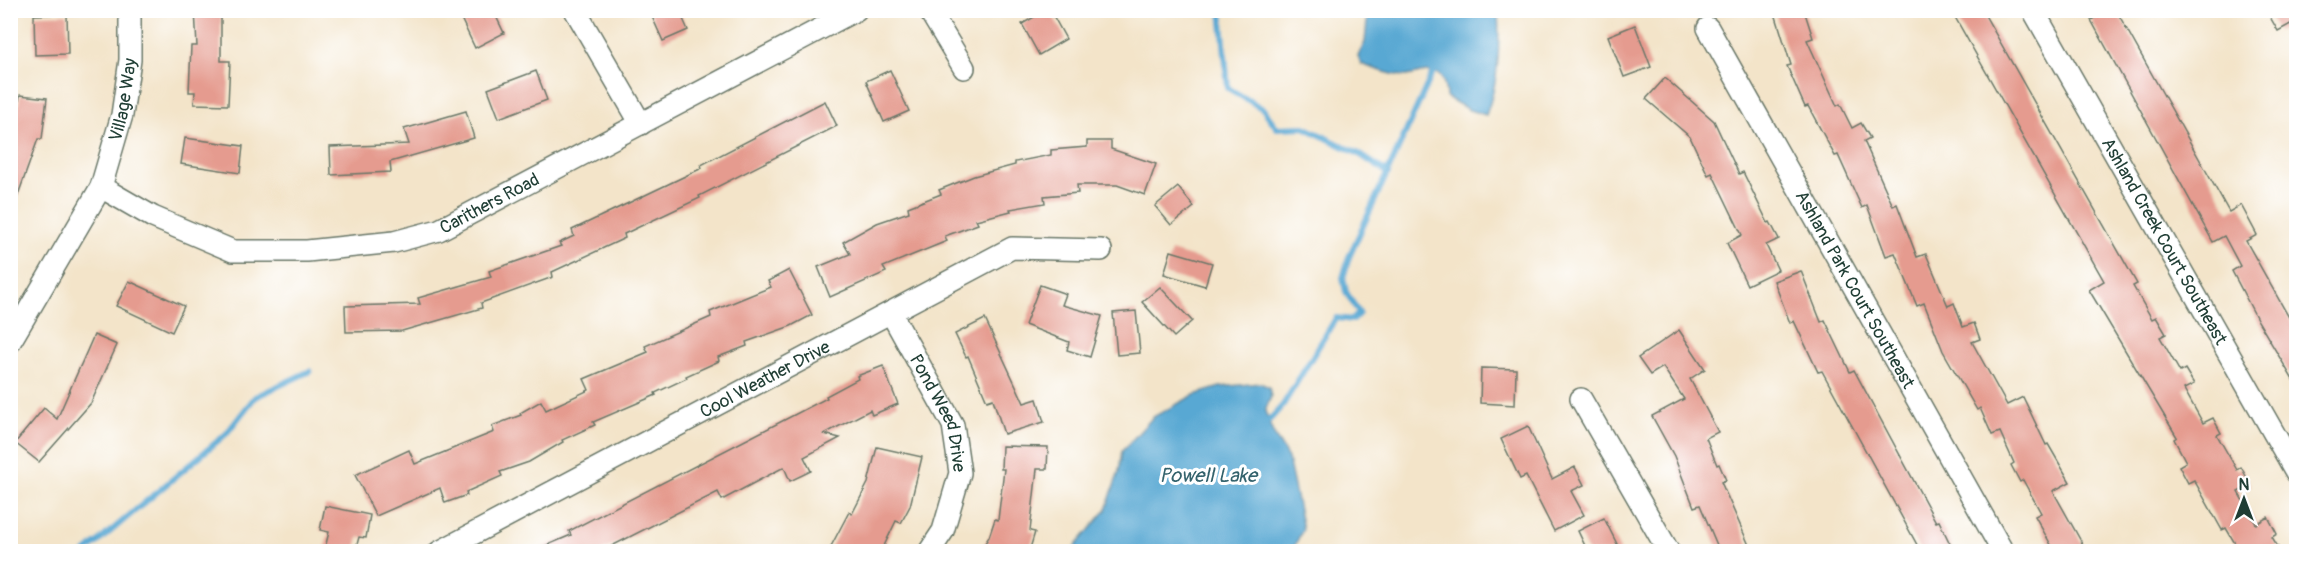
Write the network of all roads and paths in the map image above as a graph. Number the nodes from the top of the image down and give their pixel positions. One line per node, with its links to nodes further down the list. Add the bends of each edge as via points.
1 (130, 10): 9 (street, Village Way, via 130,60 122,115)
2 (575, 10): 8 (street)
3 (855, 10): 8 (street, Carithers Road)
4 (929, 10): 7 (street)
5 (2033, 10): 14 (street, Ashland Creek Court Southeast)
6 (1708, 28): 18 (street, Ashland Park Court Southeast)
7 (964, 68)
8 (641, 124): 9 (street, Carithers Road, via 439,230 394,242 307,250 233,251 153,217)
9 (101, 186): 12 (street, Village Way)
10 (1101, 250): 11 (street, Cool Weather Drive, via 1012,248)
11 (891, 313): 15 (street, Cool Weather Drive); 16 (street, Pond Weed Drive, via 953,425 960,472 943,531)
12 (10, 342)
13 (1581, 399): 17 (street)
14 (2296, 472)
15 (439, 552)
16 (929, 552)
17 (1670, 552)
18 (2003, 552)

